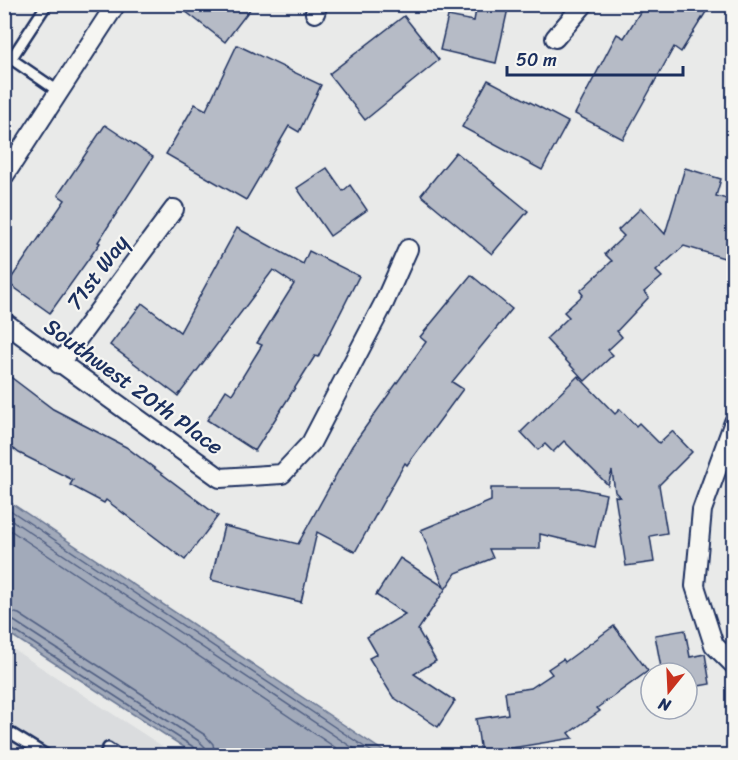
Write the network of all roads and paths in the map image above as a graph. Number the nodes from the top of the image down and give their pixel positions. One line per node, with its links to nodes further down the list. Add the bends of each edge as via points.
1 (47, 4): 5 (lane)
2 (116, 4): 6 (street)
3 (584, 4): 4 (street)
4 (555, 38)
5 (8, 57): 6 (lane)
6 (58, 91): 7 (street)
7 (4, 176)
8 (174, 209): 11 (street, 71st Way)
9 (408, 249): 11 (street, Southwest 20th Place, via 311,444 282,474 220,478)
10 (4, 322): 11 (street, Southwest 20th Place)
11 (59, 364)
12 (734, 422): 13 (street, via 702,510 695,586 714,645)
13 (734, 665)
14 (4, 729): 15 (lane)
15 (48, 756)
16 (104, 756): 17 (lane, via 108,748)
17 (120, 756)

